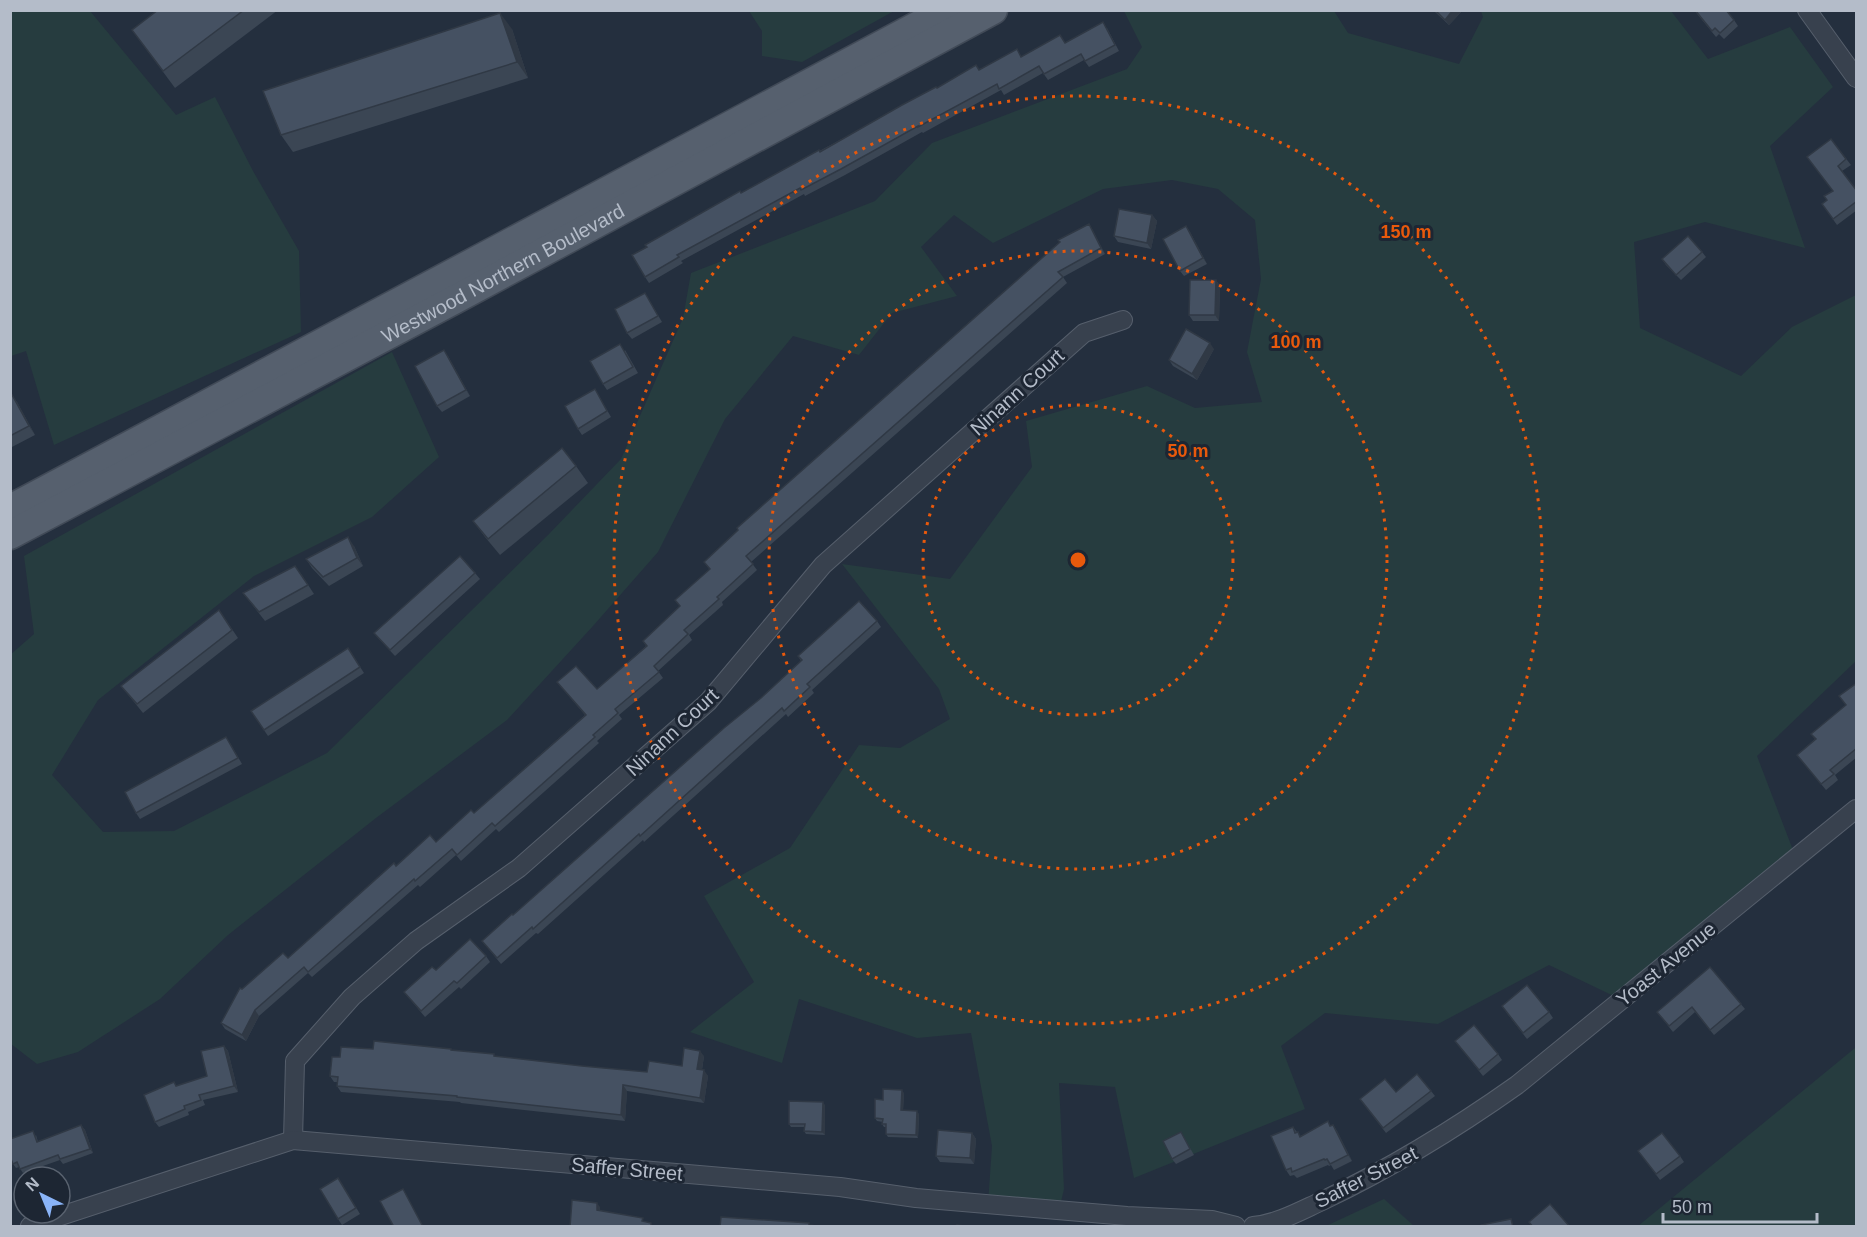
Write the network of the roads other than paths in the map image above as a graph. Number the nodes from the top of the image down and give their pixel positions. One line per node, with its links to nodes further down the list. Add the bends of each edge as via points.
1 (947, 10): 6 (main road, Westwood Northern Boulevard)
2 (993, 10): 7 (main road, Westwood Northern Boulevard)
3 (1807, 10): 4 (street)
4 (1857, 78)
5 (1123, 320): 10 (street, Ninann Court, via 1084,333 823,565 708,702 519,868 416,941 352,997 295,1061)
6 (10, 509)
7 (10, 535)
8 (1857, 809): 9 (street, Yoast Avenue)
9 (1473, 1117): 13 (street, Saffer Street, via 1364,1181 1265,1226)
10 (293, 1140): 11 (street, Saffer Street); 12 (street, Saffer Street, via 840,1187 916,1198 1212,1220)
11 (30, 1227)
12 (1236, 1227)
13 (1253, 1227)

